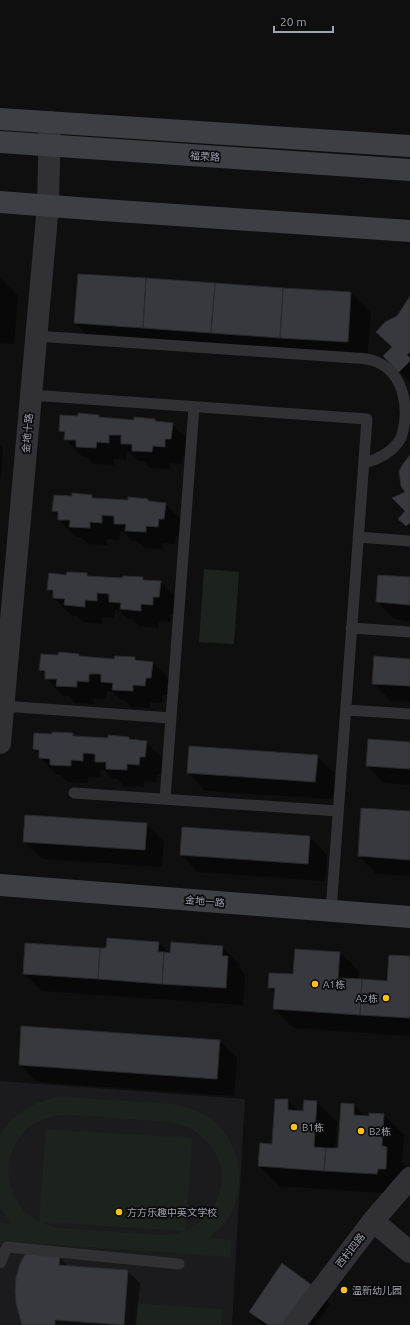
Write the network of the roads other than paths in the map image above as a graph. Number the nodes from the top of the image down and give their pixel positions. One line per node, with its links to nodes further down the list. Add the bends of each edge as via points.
1 (0, 119): 2 (main road)
2 (50, 122): 4 (street, 金地十路); 5 (main road)
3 (0, 142): 4 (main road, 福荣路)
4 (49, 145): 6 (main road, 福荣路); 8 (street, 金地十路)
5 (410, 146)
6 (410, 170)
7 (0, 202): 8 (main road)
8 (48, 206): 9 (main road); 10 (street, 金地十路)
9 (410, 230)
10 (36, 336): 11 (street, 金地十路); 13 (lane, via 348,357 377,362 387,367 401,383 407,399 408,416 406,428 394,447 380,457)
11 (30, 395): 12 (lane); 18 (street, 金地十路)
12 (194, 407): 13 (lane, via 367,419); 21 (lane)
13 (364, 463): 14 (lane)
14 (358, 537): 15 (lane); 16 (lane)
15 (410, 541)
16 (352, 628): 17 (lane); 19 (lane)
17 (410, 632)
18 (3, 706): 21 (lane); 22 (street, 金地十路)
19 (346, 710): 20 (lane); 25 (lane)
20 (410, 714)
21 (171, 718): 24 (lane)
22 (0, 744)
23 (74, 793): 24 (lane)
24 (165, 799): 25 (lane)
25 (338, 811): 27 (lane)
26 (0, 885): 27 (main road, 金地一路)
27 (331, 911): 28 (main road, 金地一路)
28 (410, 917)
29 (410, 1178): 30 (street, 西村四路)
30 (373, 1221): 31 (street); 34 (street, 西村四路)
31 (410, 1252)
32 (0, 1263): 33 (lane, via 7,1247)
33 (179, 1264)
34 (294, 1325)

